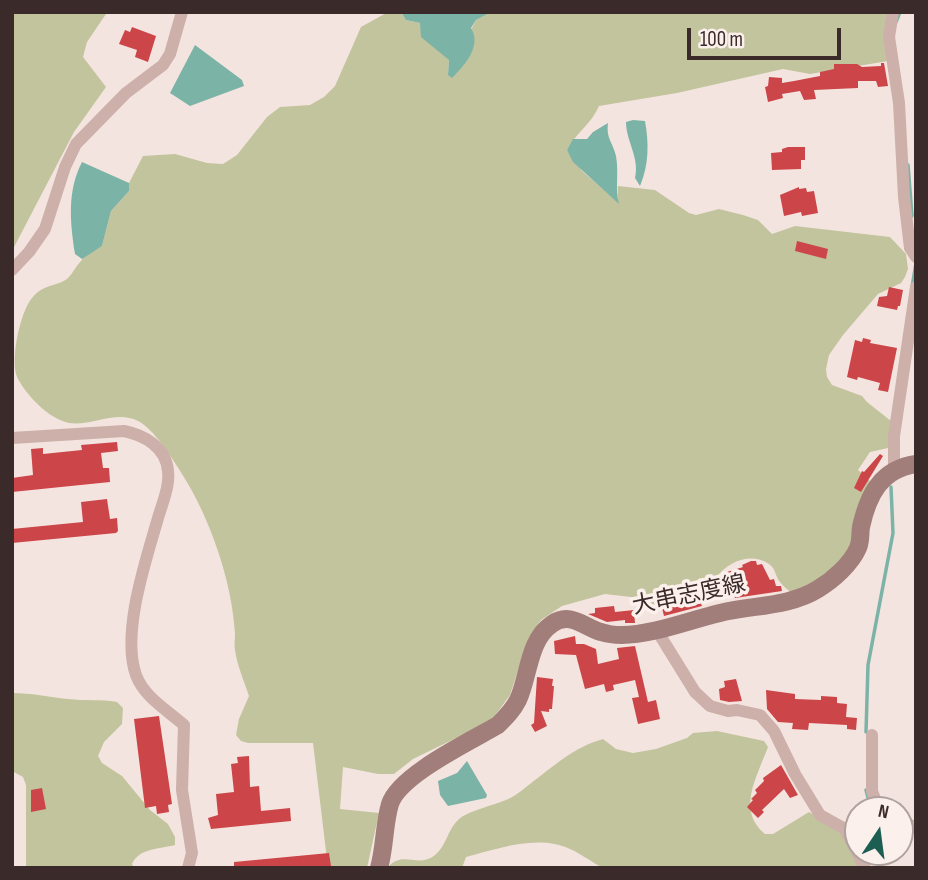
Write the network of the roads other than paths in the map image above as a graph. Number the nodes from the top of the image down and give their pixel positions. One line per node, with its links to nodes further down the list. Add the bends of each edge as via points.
1 (182, 12): 4 (street, via 163,65 126,93 76,144 45,229)
2 (893, 12): 3 (street, via 889,37 901,115 904,197 910,248)
3 (916, 257)
4 (12, 270)
5 (916, 287): 8 (street, via 894,436)
6 (12, 438): 12 (street, via 124,431 140,434 162,453 168,470 138,590 133,647 135,673 142,688 184,724 182,790 192,853)
7 (916, 464): 8 (main road)
8 (894, 470): 9 (main road, 大串志度線, via 873,491 859,547 832,579 816,590 780,603 739,608)
9 (656, 629): 13 (main road, 大串志度線, via 614,635 572,619 550,625 538,640 519,698 506,717 407,780 395,793); 14 (street, via 695,692 710,706 760,715 774,731 820,815 845,829)
10 (872, 735): 11 (street)
11 (874, 796)
12 (188, 868)
13 (379, 868)
14 (865, 868)

